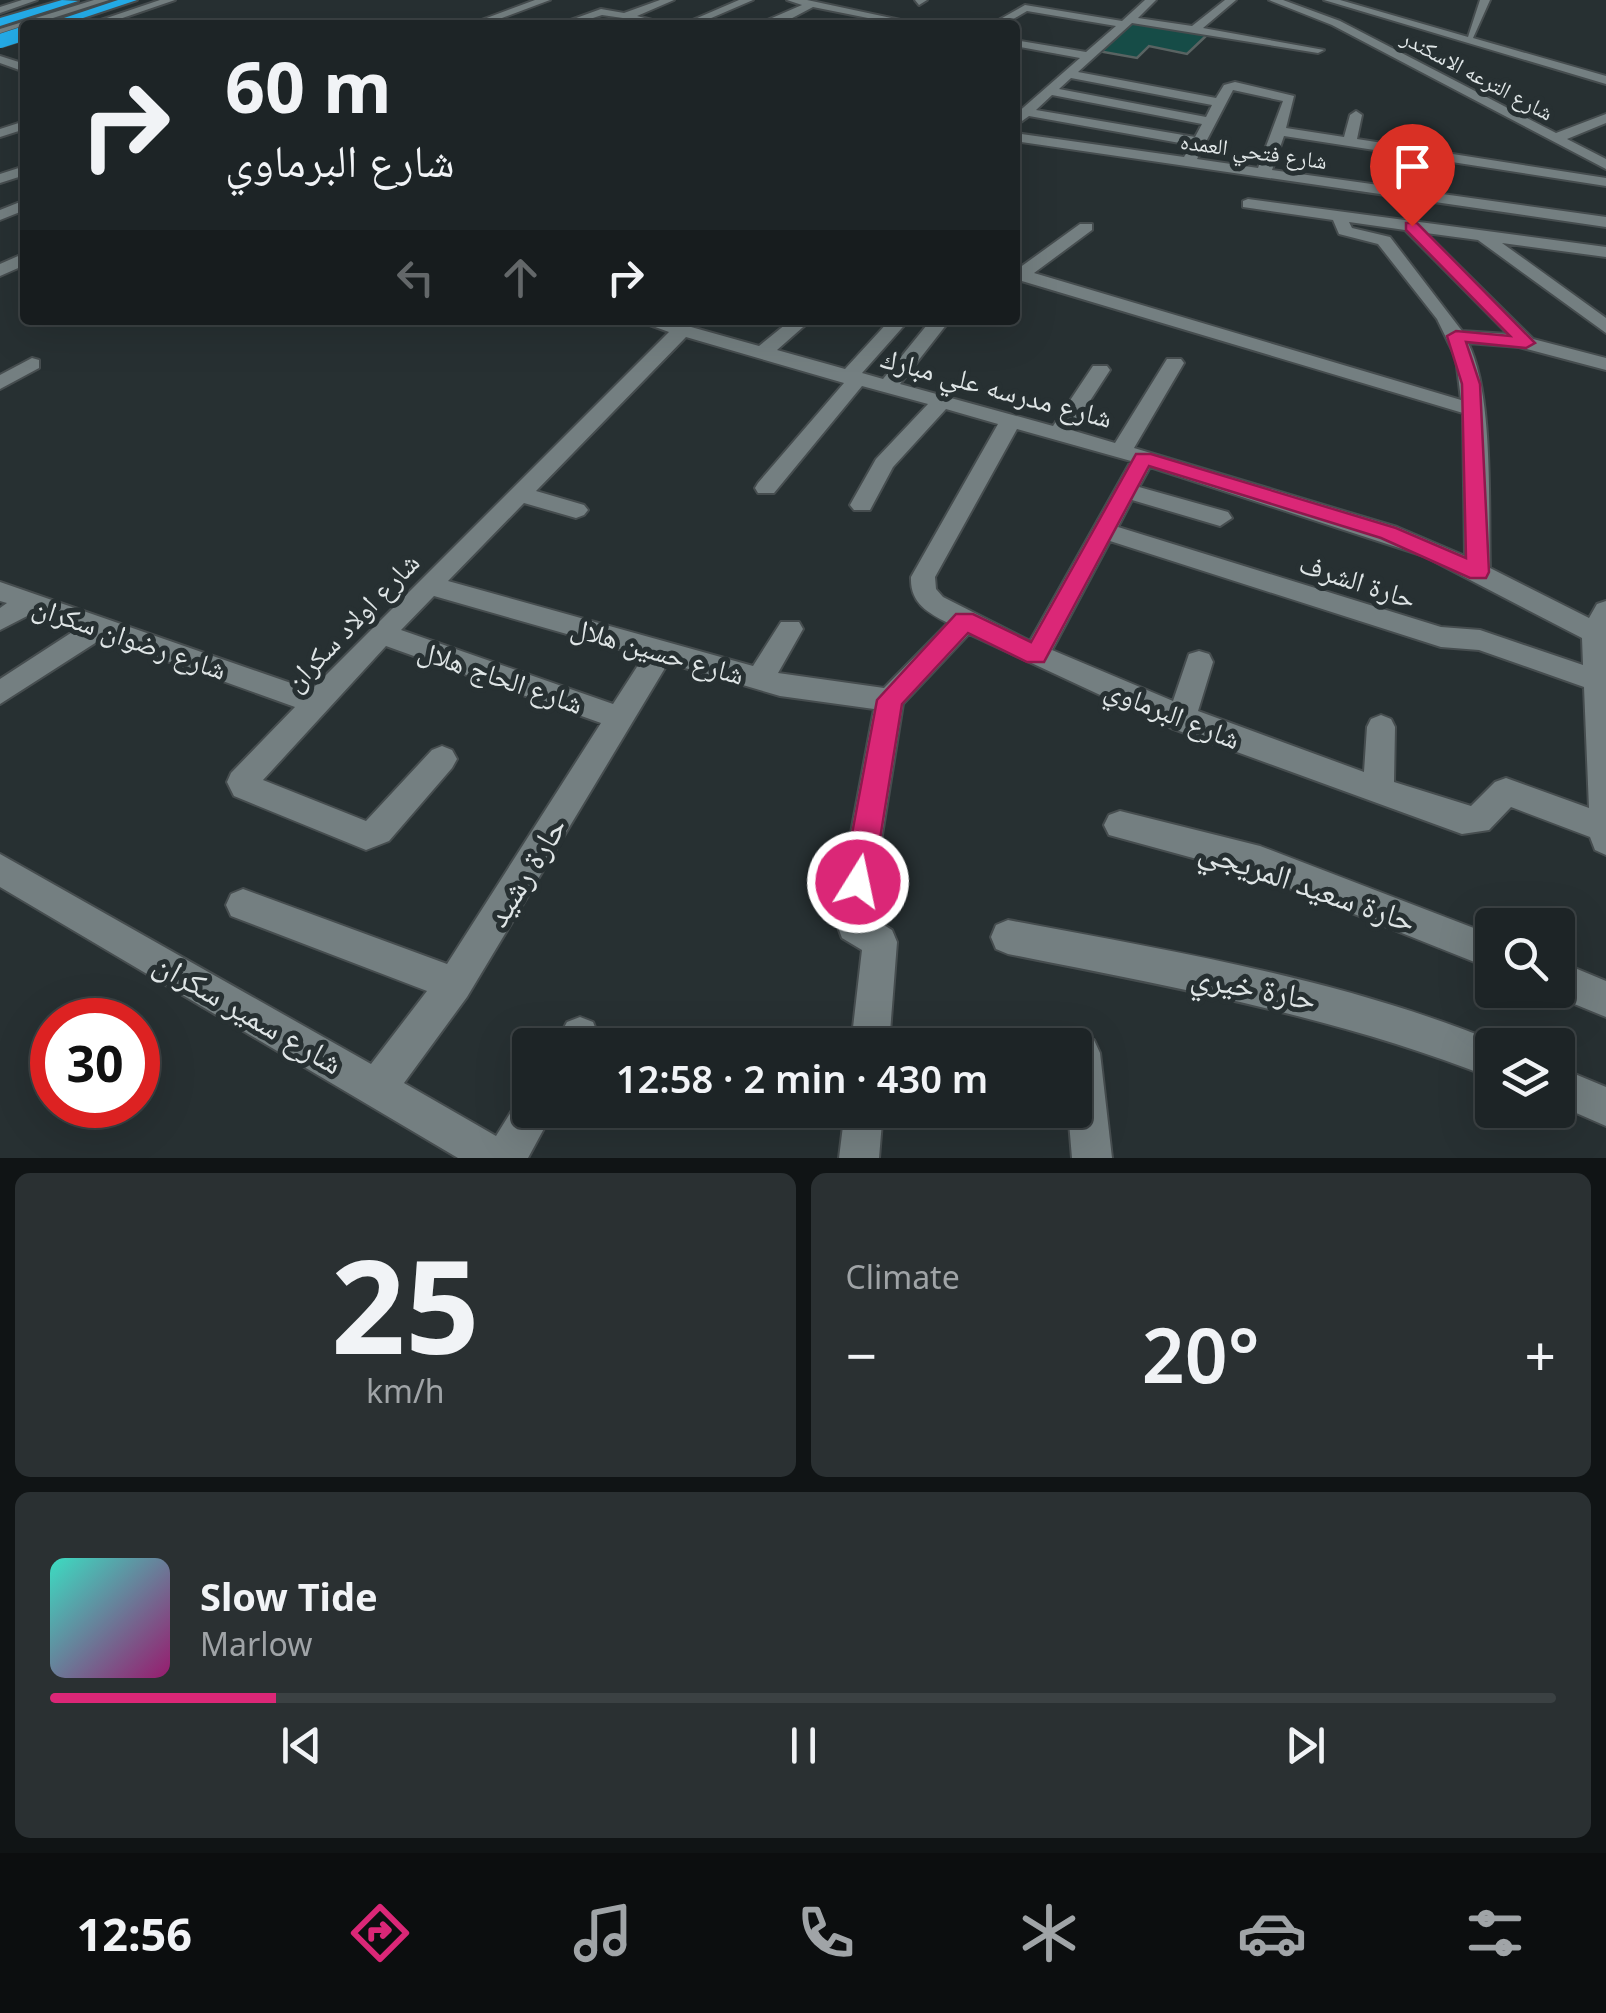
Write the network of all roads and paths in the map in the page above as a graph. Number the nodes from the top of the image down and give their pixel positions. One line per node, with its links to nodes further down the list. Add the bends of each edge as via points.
1 (32, 0): 20 (street)
2 (75, 0): 35 (highway)
3 (104, 0): 23 (street)
4 (131, 0): 24 (highway)
5 (170, 0): 25 (street)
6 (492, 0): 19 (street)
7 (545, 0): 19 (street)
8 (669, 0): 22 (street)
9 (749, 0): 17 (street); 29 (street)
10 (792, 0): 18 (street)
11 (1151, 0): 34 (street)
12 (1230, 0): 36 (street)
13 (1274, 0): 54 (street, شارع الترعه الاسكندر, via 1336,23)
14 (1328, 0): 43 (street)
15 (1352, 0): 37 (street)
16 (1485, 0): 37 (street)
17 (758, 1)
18 (812, 4): 21 (street); 30 (street)
19 (524, 7): 26 (street)
20 (0, 10)
21 (864, 14): 31 (street); 32 (street)
22 (626, 17): 27 (street, via 598,12); 28 (street)
23 (30, 20)
24 (65, 20)
25 (107, 20)
26 (488, 20)
27 (576, 20)
28 (641, 20)
29 (699, 20)
30 (776, 20)
31 (852, 20)
32 (894, 20)
33 (1004, 20): 34 (street, via 1028,8)
34 (1125, 22): 36 (street); 39 (street)
35 (0, 28)
36 (1194, 30): 41 (street)
37 (1472, 35): 43 (street)
38 (1090, 36): 39 (street)
39 (1108, 39): 42 (street)
40 (1020, 44): 42 (street)
41 (1318, 50)
42 (1090, 56): 44 (street)
43 (1604, 71)
44 (1070, 74): 46 (street); 47 (street)
45 (1031, 92): 46 (street)
46 (1049, 92): 48 (street); 51 (street)
47 (1220, 103): 51 (street); 52 (street, via 1233,86 1280,95 1290,101)
48 (1020, 115): 56 (street)
49 (1356, 115): 57 (street)
50 (1606, 118): 54 (street)
51 (1210, 122): 56 (street)
52 (1279, 131): 57 (street); 61 (street)
53 (1432, 134): 58 (street)
54 (1558, 138): 60 (street, شارع الترعه الاسكندر)
55 (1020, 139): 59 (street, شارع فتحي العمده)
56 (1200, 142): 59 (street)
57 (1353, 146): 58 (street, via 1408,158)
58 (1428, 154): 62 (street, via 1480,169)
59 (1188, 163): 61 (street, شارع فتحي العمده)
60 (1606, 165)
61 (1263, 174): 65 (street, شارع فتحي العمده)
62 (1606, 182)
63 (1248, 204): 64 (street)
64 (1340, 216): 66 (street); 78 (street, via 1345,231 1384,240)
65 (1606, 222)
66 (1412, 226): 68 (street); 79 (street)
67 (1086, 227): 89 (street, via 1020,275)
68 (1480, 234): 69 (street); 77 (street)
69 (1563, 246): 70 (street); 71 (street)
70 (1606, 252)
71 (1606, 273)
72 (664, 325): 95 (street, شارع اولاد سكران)
73 (668, 325): 80 (street, شارع مدرسه علي مبارك)
74 (796, 325): 80 (street)
75 (896, 325): 85 (street)
76 (937, 325): 87 (street)
77 (1606, 327)
78 (1456, 336): 79 (street); 89 (street)
79 (1526, 343): 83 (street)
80 (762, 353): 85 (street, شارع مدرسه علي مبارك)
81 (1174, 363): 92 (street)
82 (32, 364): 86 (street)
83 (1606, 364)
84 (1100, 370): 91 (street)
85 (851, 379): 87 (street, شارع مدرسه علي مبارك); 93 (street)
86 (0, 383)
87 (885, 388): 88 (street, شارع مدرسه علي مبارك)
88 (940, 403): 90 (street, شارع مدرسه علي مبارك); 96 (street, via 884,464)
89 (1473, 410): 100 (street)
90 (1010, 422): 91 (street, شارع مدرسه علي مبارك); 105 (street, شارع البرماوي, via 921,584 927,598)
91 (1057, 435): 92 (street, شارع مدرسه علي مبارك)
92 (1132, 455): 94 (street); 100 (street, شارع مدرسه علي مبارك, via 1389,533)
93 (766, 488)
94 (1126, 491): 98 (street); 99 (street)
95 (520, 494): 97 (street); 101 (street, شارع اولاد سكران)
96 (862, 505)
97 (576, 510)
98 (1220, 518)
99 (1104, 530): 111 (street); 114 (street, حارة الشرف)
100 (1478, 572): 107 (street, شارع مدرسه علي مبارك)
101 (429, 586): 109 (street, شارع اولاد سكران); 110 (street, شارع حسين هلال)
102 (0, 591): 103 (street, شارع رضوان سكران)
103 (30, 602): 104 (street); 106 (street, شارع رضوان سكران)
104 (0, 620)
105 (965, 620): 111 (street, شارع البرماوي); 116 (street)
106 (100, 626): 115 (street); 117 (street, شارع رضوان سكران)
107 (1602, 627): 114 (street)
108 (790, 629): 113 (street)
109 (381, 634): 117 (street, شارع اولاد سكران); 118 (street, شارع الحاج هلال)
110 (662, 650): 113 (street, شارع حسين هلال); 118 (street, حارة رشيد)
111 (1036, 656): 119 (street, شارع البرماوي)
112 (1199, 662): 119 (street)
113 (760, 679): 116 (street, شارع حسين هلال)
114 (1595, 680): 124 (street)
115 (0, 693)
116 (890, 700): 133 (street, via 852,919 880,942)
117 (316, 703): 121 (street, شارع اولاد سكران, via 243,785 366,836 378,831)
118 (620, 718): 130 (street, حارة رشيد)
119 (1181, 720): 122 (street, شارع البرماوي)
120 (1381, 727): 122 (street)
121 (442, 759)
122 (1378, 790): 124 (street, شارع البرماوي, via 1468,821 1510,791)
123 (1120, 825): 129 (street, حارة سعيد المريجي, via 1260,862)
124 (1605, 828): 125 (street)
125 (1606, 845)
126 (0, 868): 135 (street, شارع سمير سكران)
127 (243, 905): 130 (street)
128 (1008, 937): 134 (street, حارة خيري, via 1339,1003)
129 (1475, 945)
130 (454, 984): 135 (street, حارة رشيد)
131 (1575, 986): 132 (street)
132 (1606, 999)
133 (872, 1028)
134 (1475, 1051)
135 (378, 1087): 141 (street, شارع سمير سكران)
136 (1575, 1093): 137 (street)
137 (1606, 1107)
138 (523, 1128): 142 (street)
139 (862, 1128): 143 (street)
140 (1089, 1128): 144 (street)
141 (496, 1158)
142 (505, 1158)
143 (859, 1158)
144 (1092, 1158)

